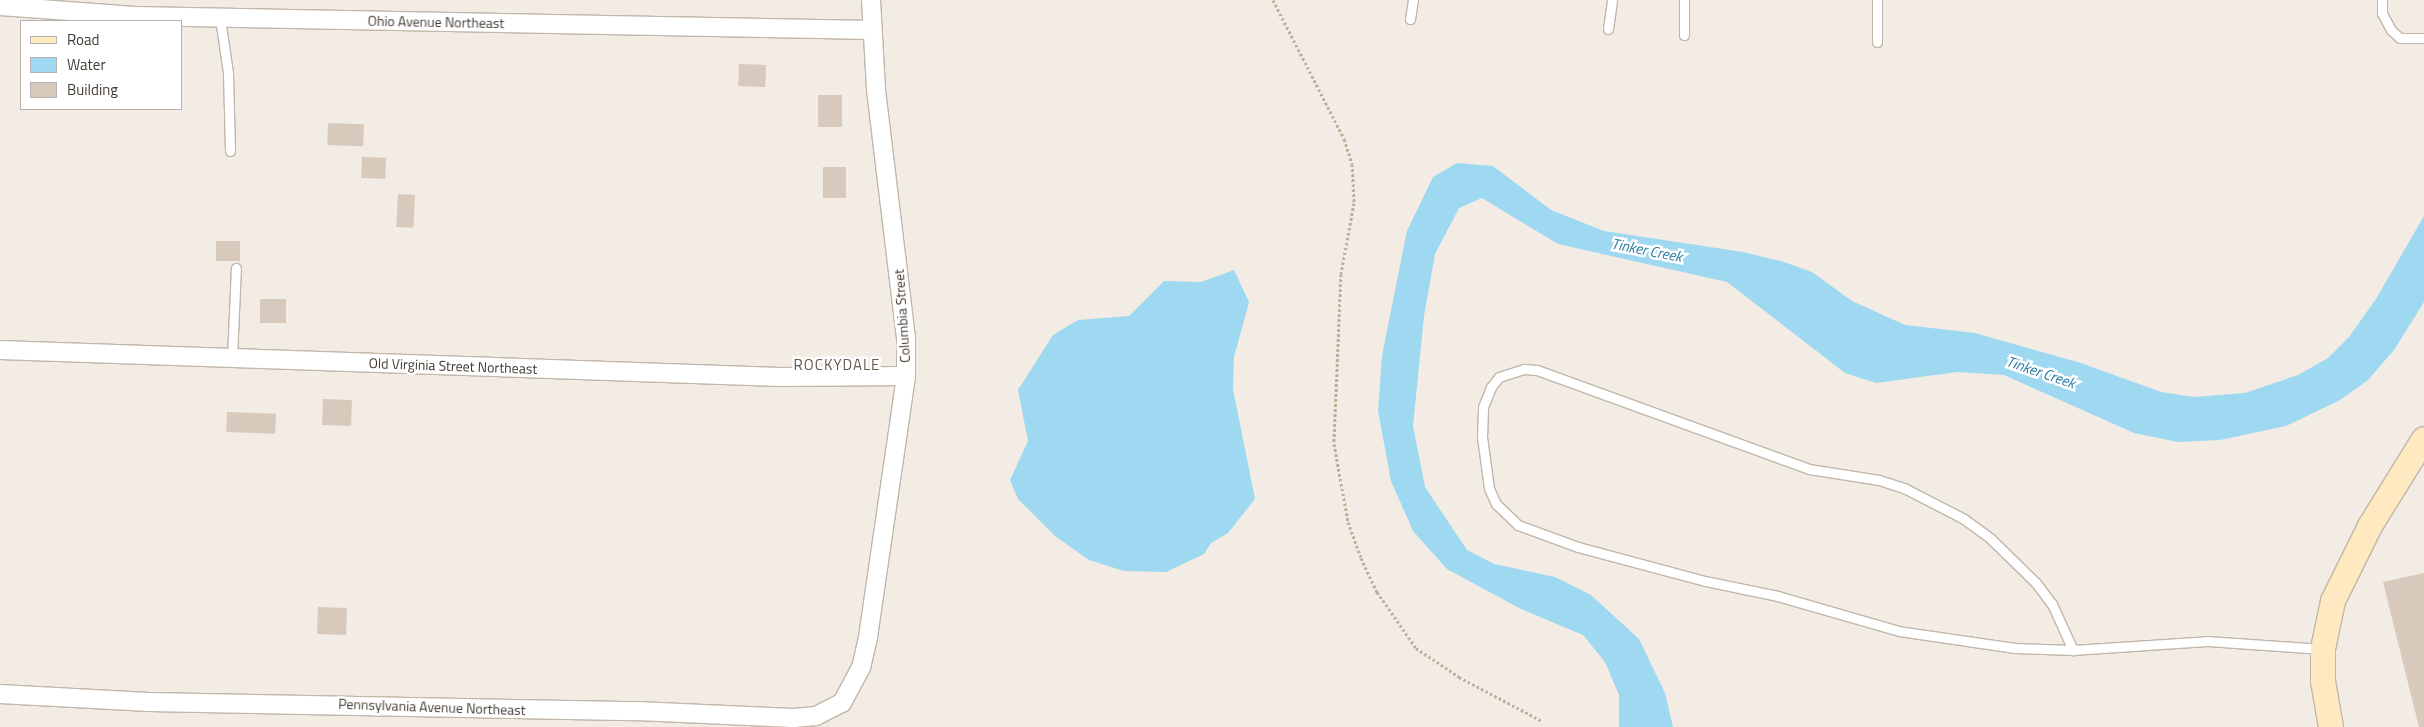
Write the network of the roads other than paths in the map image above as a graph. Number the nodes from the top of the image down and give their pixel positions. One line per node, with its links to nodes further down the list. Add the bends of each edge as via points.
1 (871, 0): 11 (street, Columbia Street)
2 (1413, 0): 9 (lane)
3 (1612, 0): 10 (lane)
4 (1684, 0): 12 (lane)
5 (1877, 0): 14 (lane)
6 (2382, 0): 13 (lane, via 2382,13 2391,30 2400,38)
7 (0, 6): 8 (street, Ohio Avenue Northeast, via 134,16)
8 (220, 18): 11 (street, Ohio Avenue Northeast); 15 (lane, via 228,73)
9 (1410, 19)
10 (1608, 29)
11 (872, 30): 19 (street, Columbia Street, via 884,165 906,338)
12 (1684, 35)
13 (2424, 38)
14 (1877, 42)
15 (230, 151)
16 (236, 268): 18 (lane)
17 (0, 350): 18 (street, Old Virginia Street Northeast)
18 (232, 358): 19 (street, Old Virginia Street Northeast, via 780,377)
19 (906, 376): 23 (street, Columbia Street, via 868,637)
20 (2424, 439): 21 (main road, via 2348,564 2333,601)
21 (2324, 649): 22 (lane, via 2207,641); 25 (main road)
22 (2073, 650): 22 (lane, via 2005,647 1899,631 1778,596 1705,581 1578,547 1518,525 1496,504 1489,488 1482,437 1486,396 1499,378 1511,371 1537,370 1809,469 1879,480 1906,489 1964,520 2010,557 2052,604)
23 (853, 688): 24 (street, Pennsylvania Avenue Northeast, via 831,711 793,718 637,711 149,702)
24 (0, 694)
25 (2329, 718)

